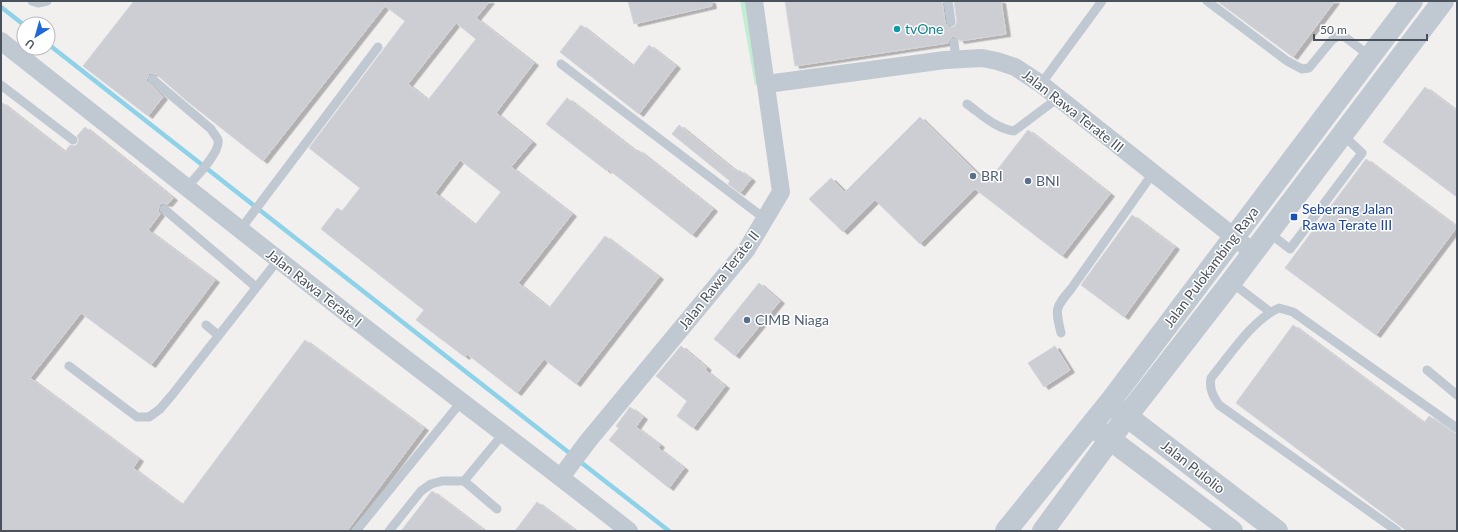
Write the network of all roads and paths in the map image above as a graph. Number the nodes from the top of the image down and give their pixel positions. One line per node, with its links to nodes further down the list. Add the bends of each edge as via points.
1 (32, 1): 2 (lane)
2 (47, 1)
3 (754, 1): 17 (street, Jalan Rawa Terate II)
4 (948, 1): 9 (lane)
5 (1102, 1): 18 (lane)
6 (1207, 1): 13 (lane, via 1287,61 1302,69 1309,68 1338,36 1345,37)
7 (1412, 1): 13 (street, Jalan Pulokambing Raya)
8 (1443, 1): 29 (street, Jalan Pulokambing Raya)
9 (951, 22)
10 (1, 42): 24 (street, Jalan Rawa Terate I)
11 (954, 42): 14 (lane)
12 (378, 47): 27 (lane)
13 (1370, 57): 28 (street, Jalan Pulokambing Raya)
14 (956, 60): 17 (street, Jalan Rawa Terate III); 18 (street, Jalan Rawa Terate III, via 982,58 997,61 1015,67)
15 (561, 64): 26 (lane)
16 (152, 79): 24 (lane, via 211,129 218,140 218,146 212,156)
17 (766, 84): 26 (street, Jalan Rawa Terate II, via 781,192)
18 (1041, 84): 20 (street, Jalan Rawa Terate III)
19 (1, 85): 22 (lane)
20 (1058, 98): 21 (lane, via 1014,131 996,125); 23 (street, Jalan Rawa Terate III)
21 (967, 104)
22 (73, 140)
23 (1153, 173): 28 (street, Jalan Rawa Terate III); 35 (lane, via 1058,305)
24 (186, 188): 27 (street, Jalan Rawa Terate I)
25 (164, 209): 32 (lane)
26 (765, 219): 47 (street, Jalan Rawa Terate II, via 747,249)
27 (240, 230): 30 (street, Jalan Rawa Terate I)
28 (1234, 237): 29 (street, Jalan Rawa Terate III); 41 (street, Jalan Pulokambing Raya)
29 (1253, 252): 31 (street, Jalan Pulokambing Raya)
30 (278, 260): 32 (lane); 40 (street, Jalan Rawa Terate I)
31 (1232, 282): 33 (lane); 42 (street, Jalan Pulokambing Raya)
32 (256, 287): 36 (lane)
33 (1270, 312): 44 (lane, via 1279,308 1293,312); 57 (lane, via 1256,324 1211,378 1212,394 1219,405)
34 (206, 325): 36 (lane)
35 (1061, 333)
36 (218, 335): 37 (lane, via 160,409 150,417 137,418)
37 (69, 366)
38 (1427, 370): 39 (lane)
39 (1457, 395)
40 (461, 402): 45 (street, Jalan Rawa Terate I); 50 (lane)
41 (1109, 403): 42 (street, Jalan Pulolio); 43 (street, Jalan Pulokambing Raya)
42 (1127, 416): 46 (street, Jalan Pulokambing Raya); 56 (street, Jalan Pulolio)
43 (1091, 425): 46 (street, Jalan Pulolio); 53 (street, Jalan Pulokambing Raya)
44 (1457, 428)
45 (503, 434): 47 (street, Jalan Rawa Terate I); 48 (lane)
46 (1110, 439): 54 (street, Jalan Pulokambing Raya); 55 (street, Jalan Pulolio)
47 (566, 471): 52 (street, Jalan Rawa Terate I)
48 (464, 482): 49 (lane); 51 (lane, via 442,481 431,484 421,491)
49 (497, 509)
50 (356, 531)
51 (389, 531)
52 (629, 531)
53 (1006, 531)
54 (1043, 531)
55 (1232, 531)
56 (1277, 531)
57 (1397, 531)

